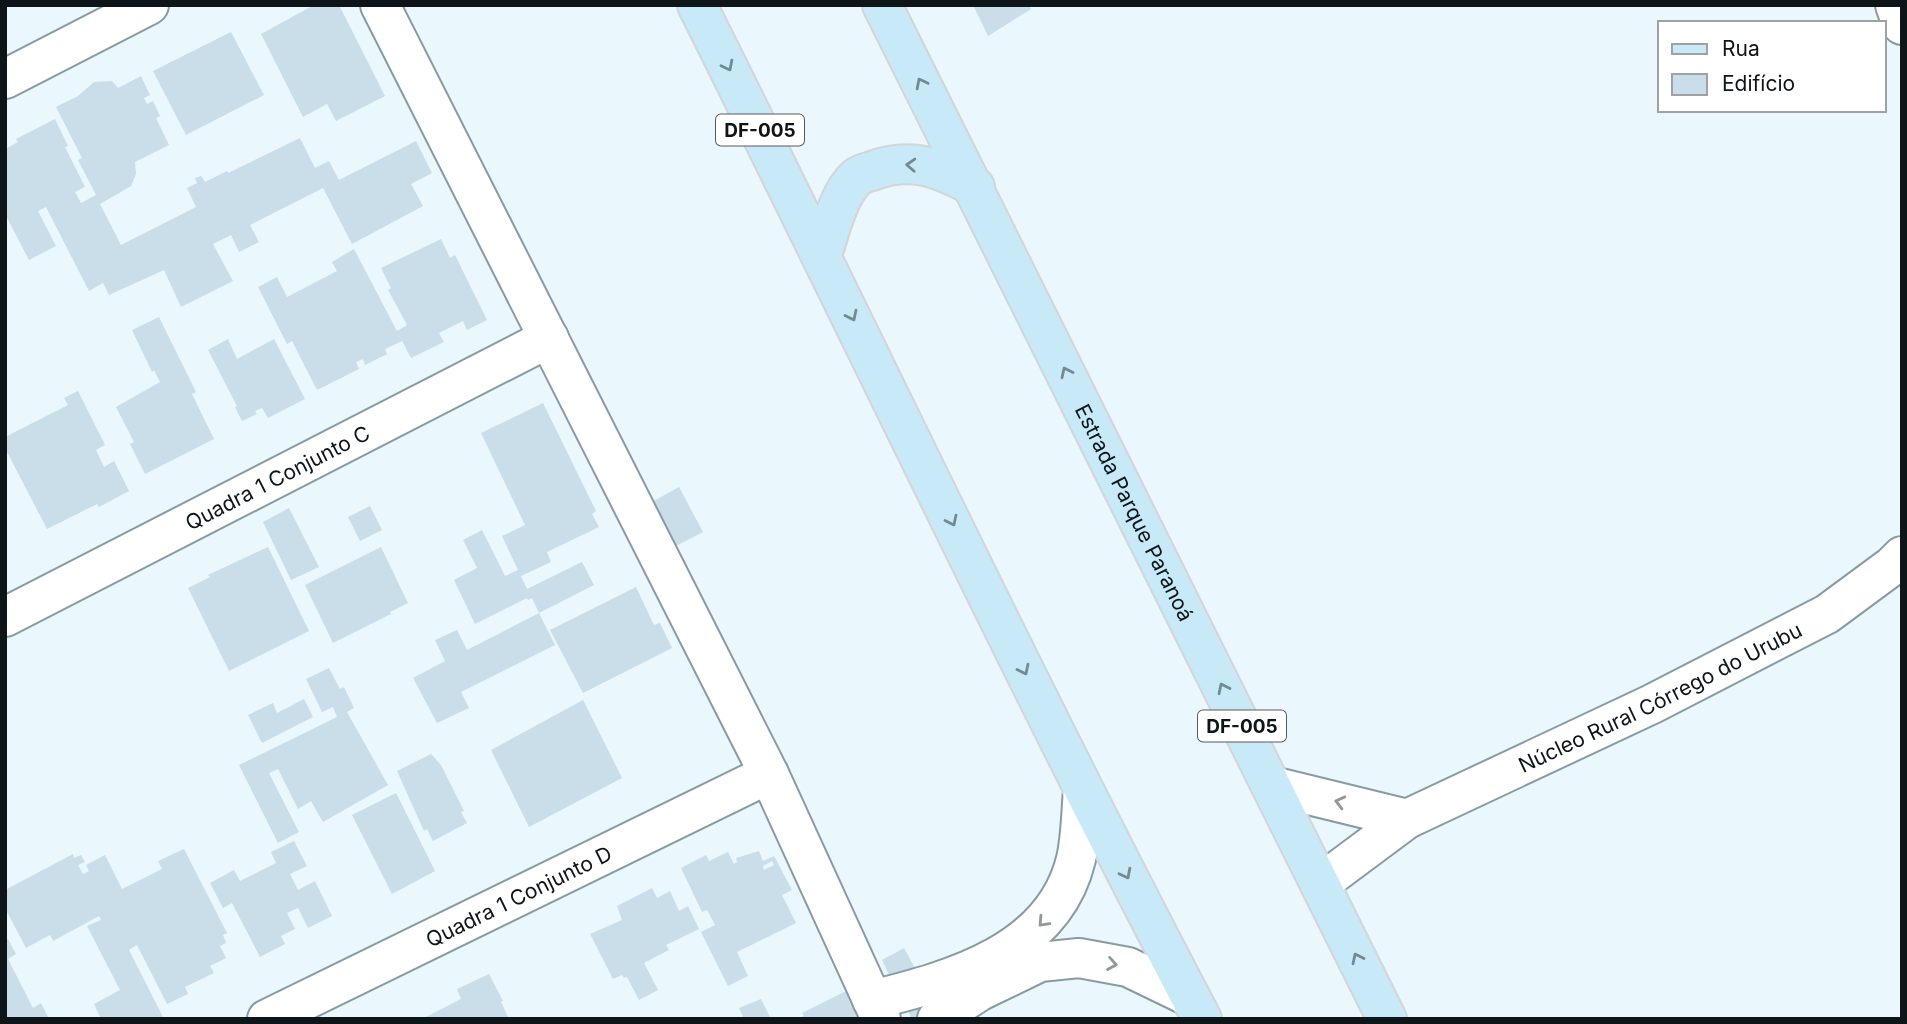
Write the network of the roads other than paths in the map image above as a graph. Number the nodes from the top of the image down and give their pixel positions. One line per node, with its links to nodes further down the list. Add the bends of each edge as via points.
1 (149, 5): 7 (street)
2 (380, 5): 10 (street)
3 (697, 5): 9 (main road, DF-005, one-way to 9)
4 (882, 5): 8 (main road, Estrada Parque Paranoá / DF-005, one-way to 4)
5 (1895, 5): 6 (street)
6 (1902, 25)
7 (5, 79)
8 (975, 187): 9 (main road, one-way to 9, via 946,171 916,164 888,165 858,176 836,208); 14 (main road, Estrada Parque Paranoá / DF-005, one-way to 8)
9 (822, 255): 15 (main road, DF-005, one-way to 15)
10 (549, 338): 12 (street, Quadra 1 Conjunto C); 13 (street)
11 (1902, 556): 16 (street, Núcleo Rural Córrego do Urubu, via 1816,620 1652,704)
12 (5, 617)
13 (769, 774): 19 (street); 20 (street, Quadra 1 Conjunto D)
14 (1272, 786): 16 (street, one-way to 14); 17 (main road, Estrada Parque Paranoá / DF-005)
15 (1083, 790): 18 (main road, DF-005, one-way to 18); 19 (street, one-way to 19, via 1076,859 1062,897 1043,924 1007,952)
16 (1407, 818): 17 (street, Núcleo Rural Córrego do Urubu)
17 (1321, 883): 22 (main road, Estrada Parque Paranoá / DF-005, one-way to 17)
18 (1196, 1008): 21 (street, one-way to 18, via 980,991 1040,962 1079,958 1128,967)
19 (877, 1009)
20 (267, 1019)
21 (937, 1019)
22 (1387, 1019)

